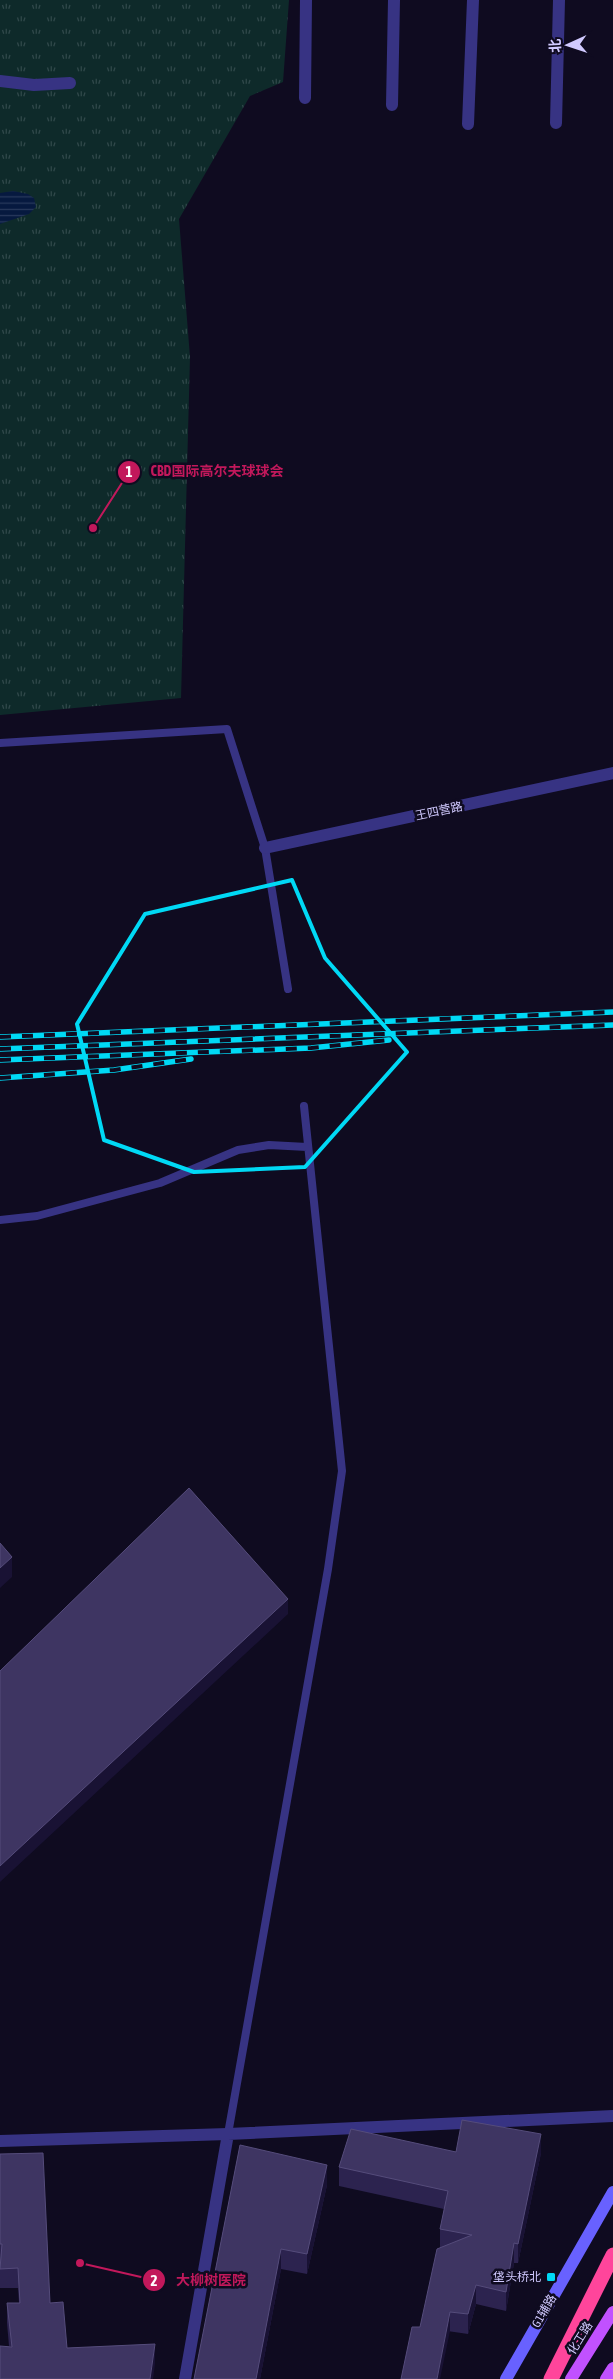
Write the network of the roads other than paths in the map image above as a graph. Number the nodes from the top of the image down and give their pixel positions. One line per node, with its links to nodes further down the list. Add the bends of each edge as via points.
1 (306, 0): 7 (street)
2 (394, 0): 8 (street)
3 (473, 0): 10 (street)
4 (559, 0): 9 (street)
5 (0, 81): 6 (street, via 34,85)
6 (70, 83)
7 (305, 98)
8 (392, 105)
9 (556, 123)
10 (468, 124)
11 (0, 743): 13 (lane, via 227,729)
12 (613, 773): 13 (street, 王四营路)
13 (265, 848): 14 (lane)
14 (288, 989)
15 (304, 1106): 16 (lane)
16 (307, 1147): 17 (lane, via 269,1145 238,1150 160,1183 37,1216); 19 (lane, via 342,1471 326,1579)
17 (0, 1220)
18 (613, 2116): 19 (street)
19 (228, 2134): 20 (street); 25 (street)
20 (0, 2141)
21 (613, 2192): 26 (main road, G1辅路)
22 (613, 2255): 27 (highway)
23 (613, 2312): 28 (main road, 化工路)
24 (613, 2368): 29 (main road)
25 (185, 2379)
26 (506, 2379)
27 (551, 2379)
28 (571, 2379)
29 (606, 2379)

